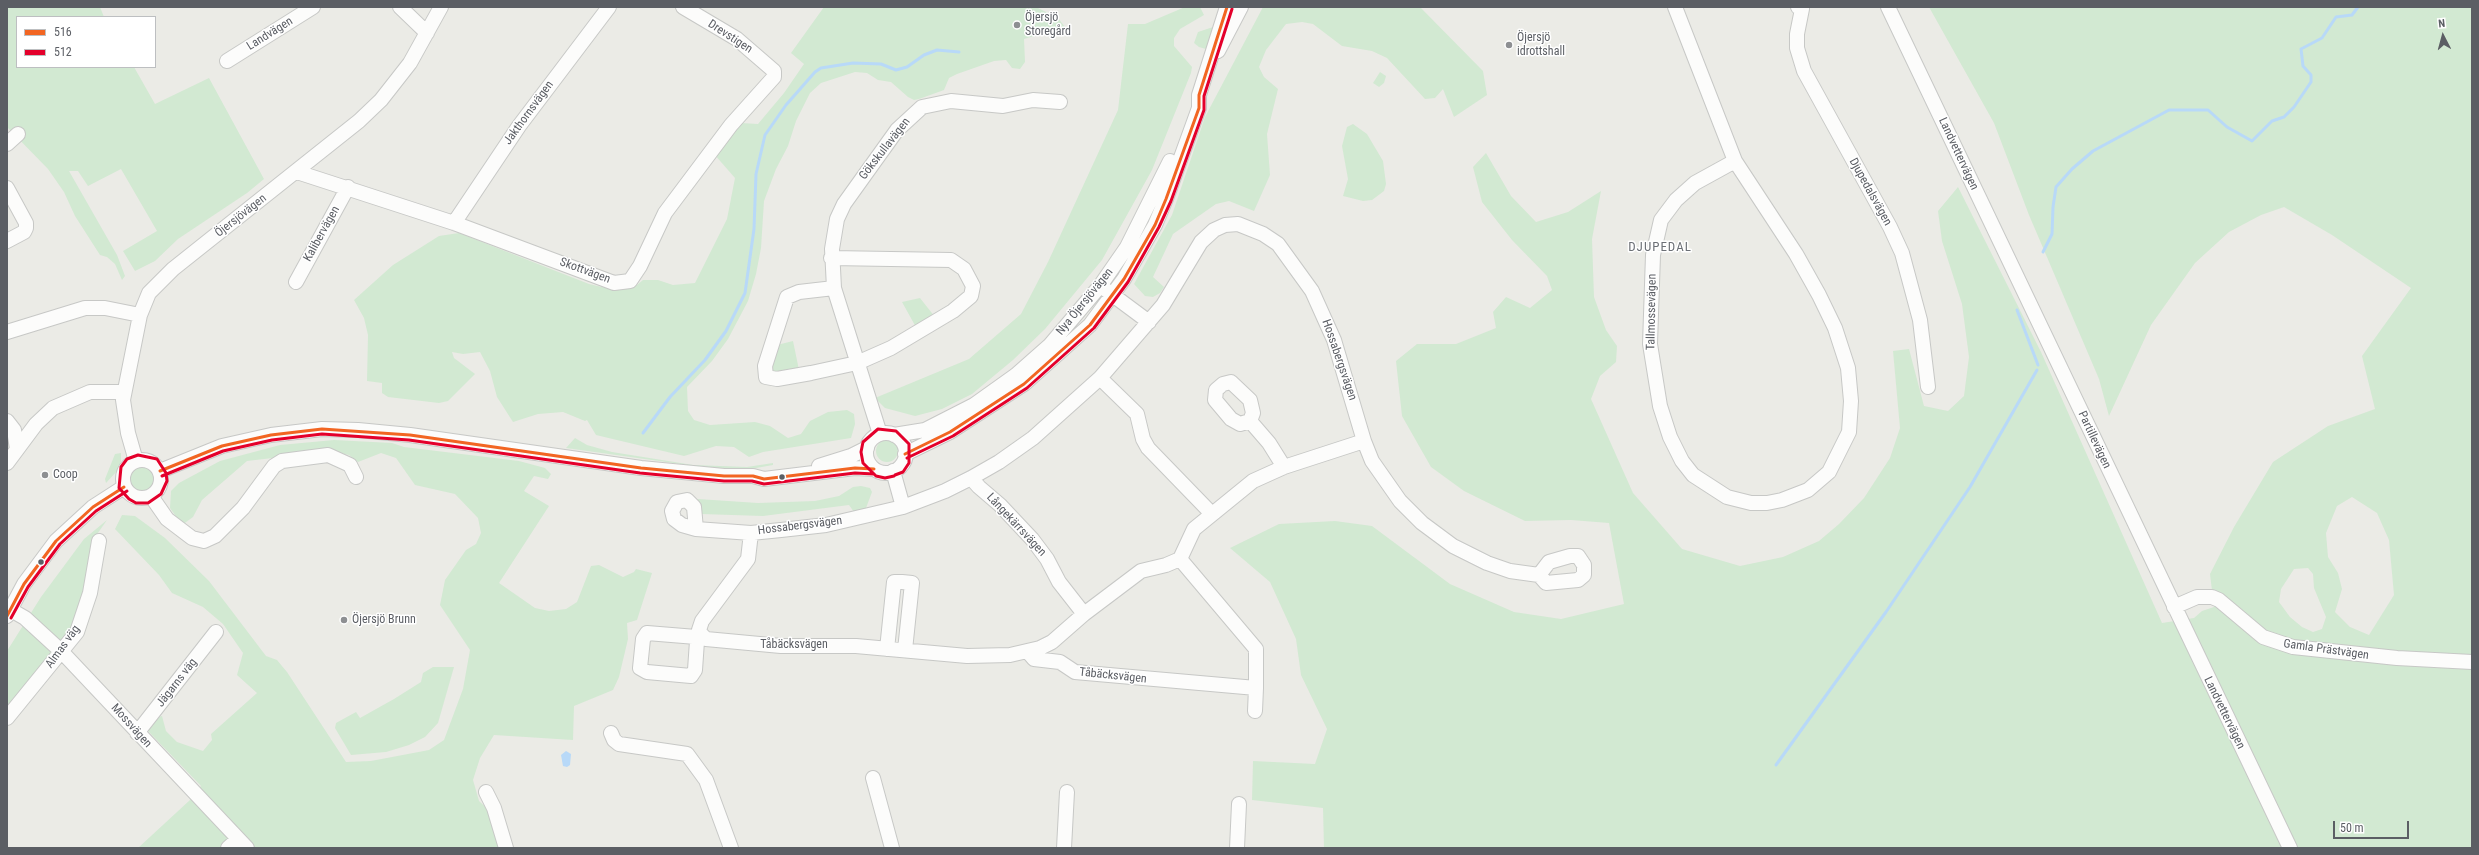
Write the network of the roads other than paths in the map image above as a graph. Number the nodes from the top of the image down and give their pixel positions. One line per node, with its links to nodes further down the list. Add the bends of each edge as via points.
1 (313, 7): 12 (street, Landvägen)
2 (400, 7): 11 (street)
3 (441, 7): 11 (street, Öjersjövägen)
4 (609, 7): 23 (street, Jakthornsvägen, via 519,126)
5 (683, 7): 14 (street, Drevstigen, via 734,37)
6 (1227, 7): 13 (street, Nya Öjersjövägen)
7 (1242, 7): 13 (street, Nya Öjersjövägen)
8 (1674, 7): 19 (street, Tallmossevägen)
9 (1798, 7): 36 (street, Djupedalsvägen, via 1802,9 1797,48 1804,71 1902,253 1920,320)
10 (1888, 7): 30 (street, Landvettervägen)
11 (427, 33): 20 (street, Öjersjövägen, via 410,63 381,100 359,122)
12 (227, 61)
13 (1211, 62): 15 (street, Nya Öjersjövägen)
14 (774, 71): 23 (street, Skottvägen, via 774,77 769,84 731,125 665,213 640,266 630,281 614,282)
15 (1199, 95): 27 (street, Nya Öjersjövägen, via 1192,105 1162,179 1127,247); 29 (street, Nya Öjersjövägen, via 1199,108 1155,225)
16 (1060, 102): 25 (street, Gökskullavägen, via 1032,100 1004,106 951,101 922,107 897,130 850,193 837,219)
17 (18, 134): 18 (street)
18 (7, 144)
19 (1735, 161): 19 (street, Tallmossevägen, via 1796,254 1828,311 1846,358 1850,386 1849,432 1829,472 1808,490 1767,503 1751,503 1727,497 1693,475 1682,461 1670,437 1660,406 1650,344 1653,255 1661,220 1676,200 1695,184)
20 (297, 172): 21 (street, Skottvägen); 31 (street, Öjersjövägen, via 173,269 149,293)
21 (348, 187): 23 (street, Skottvägen); 26 (street, Kalibervägen)
22 (7, 188): 24 (street, via 26,223 24,232)
23 (454, 222)
24 (7, 241)
25 (831, 258): 28 (street, Gökskullavägen); 34 (street, via 950,260 964,269 973,286 971,296 927,329)
26 (296, 282)
27 (1100, 286): 29 (street); 40 (street, Nya Öjersjövägen, via 1050,345 991,393 946,421 925,430)
28 (834, 288): 34 (street, Gökskullavägen); 34 (street, via 799,292 787,297 765,366 765,375 777,379)
29 (1112, 295): 32 (street); 44 (street, Nya Öjersjövägen, via 1090,325 1002,401 950,432)
30 (2028, 302): 63 (street, Partillevägen)
31 (140, 315): 33 (street, via 105,308 85,308); 37 (street, Öjersjövägen)
32 (1149, 322): 35 (street, Hossabergsvägen); 41 (street, Hossabergsvägen, via 1163,304 1194,250 1214,230 1225,225 1238,224 1263,234 1278,244 1312,291 1334,340)
33 (7, 332)
34 (857, 363): 40 (street, Gökskullavägen)
35 (1100, 378): 53 (street, Hossabergsvägen, via 1033,438 1000,462); 57 (street, via 1136,414 1148,448)
36 (1928, 387)
37 (124, 392): 42 (street, via 90,392 63,402 44,416); 45 (street, Öjersjövägen, via 124,413)
38 (7, 421): 42 (street, via 14,430)
39 (1250, 421): 47 (street, via 1269,442)
40 (887, 435): 43 (street, via 870,441); 44 (street, via 902,443)
41 (1364, 440): 47 (street); 62 (street, Hossabergsvägen, via 1382,477 1400,501 1422,523 1447,542 1487,563 1510,571)
42 (12, 447): 46 (street)
43 (867, 448): 48 (street, via 867,457); 51 (street, via 827,465)
44 (905, 454): 50 (street, via 902,465)
45 (136, 461): 49 (street, via 151,462); 54 (street, via 125,470)
46 (7, 463)
47 (1284, 467): 57 (street, via 1254,481)
48 (874, 469): 50 (street, via 885,473); 51 (street, via 855,468 764,479)
49 (160, 471): 51 (street, via 222,446 271,435 322,429 410,435 694,474); 55 (street, via 160,486)
50 (893, 471): 56 (street)
51 (753, 476)
52 (356, 477): 55 (street, via 350,465 328,455 282,461 274,466 243,508 214,536 204,541 192,538 167,518)
53 (971, 478): 56 (street, Hossabergsvägen, via 940,494); 66 (street, Långekärrsvägen, via 1000,504 1032,539 1047,559 1059,582)
54 (124, 487): 55 (street, via 134,497); 65 (street, via 93,507 56,541 35,568)
55 (150, 496)
56 (903, 507): 59 (street, Hossabergsvägen, via 826,525)
57 (1212, 514): 61 (street, via 1194,528)
58 (696, 529): 59 (street, Hossabergsvägen)
59 (751, 533): 68 (street, Tåbäcksvägen, via 748,559 702,621)
60 (99, 541): 71 (street, Almas väg, via 82,622 78,632)
61 (1180, 558): 66 (street, via 1166,565 1141,571); 74 (street, via 1256,649)
62 (1539, 575)
63 (2159, 578): 64 (street, Landvettervägen)
64 (2174, 607): 73 (street, Gamla Prästvägen, via 2197,597 2212,597 2263,637 2293,646 2397,658); 89 (street, Landvettervägen)
65 (9, 613): 71 (street, Mossvägen, via 25,618)
66 (1084, 614): 72 (street, via 1052,642)
67 (216, 632): 77 (street, Jägarns väg)
68 (702, 636): 68 (street, Tåbäcksvägen, via 647,633 643,639 640,668 647,672 691,676 695,670 697,641); 69 (street, Tåbäcksvägen, via 750,644)
69 (886, 648): 70 (street, Tåbäcksvägen); 70 (street, via 894,582 912,583)
70 (905, 650): 72 (street, Tåbäcksvägen, via 986,656)
71 (62, 652): 76 (street, Almas väg); 77 (street, Mossvägen)
72 (1028, 652): 74 (street, Tåbäcksvägen, via 1034,659 1060,662 1075,672)
73 (2472, 662)
74 (1256, 688): 75 (street)
75 (1255, 711)
76 (7, 718)
77 (137, 733): 83 (street, Mossvägen)
78 (611, 733): 85 (street, via 619,744 687,754 706,780)
79 (873, 778): 86 (street)
80 (486, 792): 84 (street, via 494,808)
81 (1067, 792): 87 (street)
82 (1239, 804): 88 (street)
83 (238, 845)
84 (506, 848)
85 (731, 848)
86 (892, 848)
87 (1064, 848)
88 (1237, 848)
89 (2290, 848)

